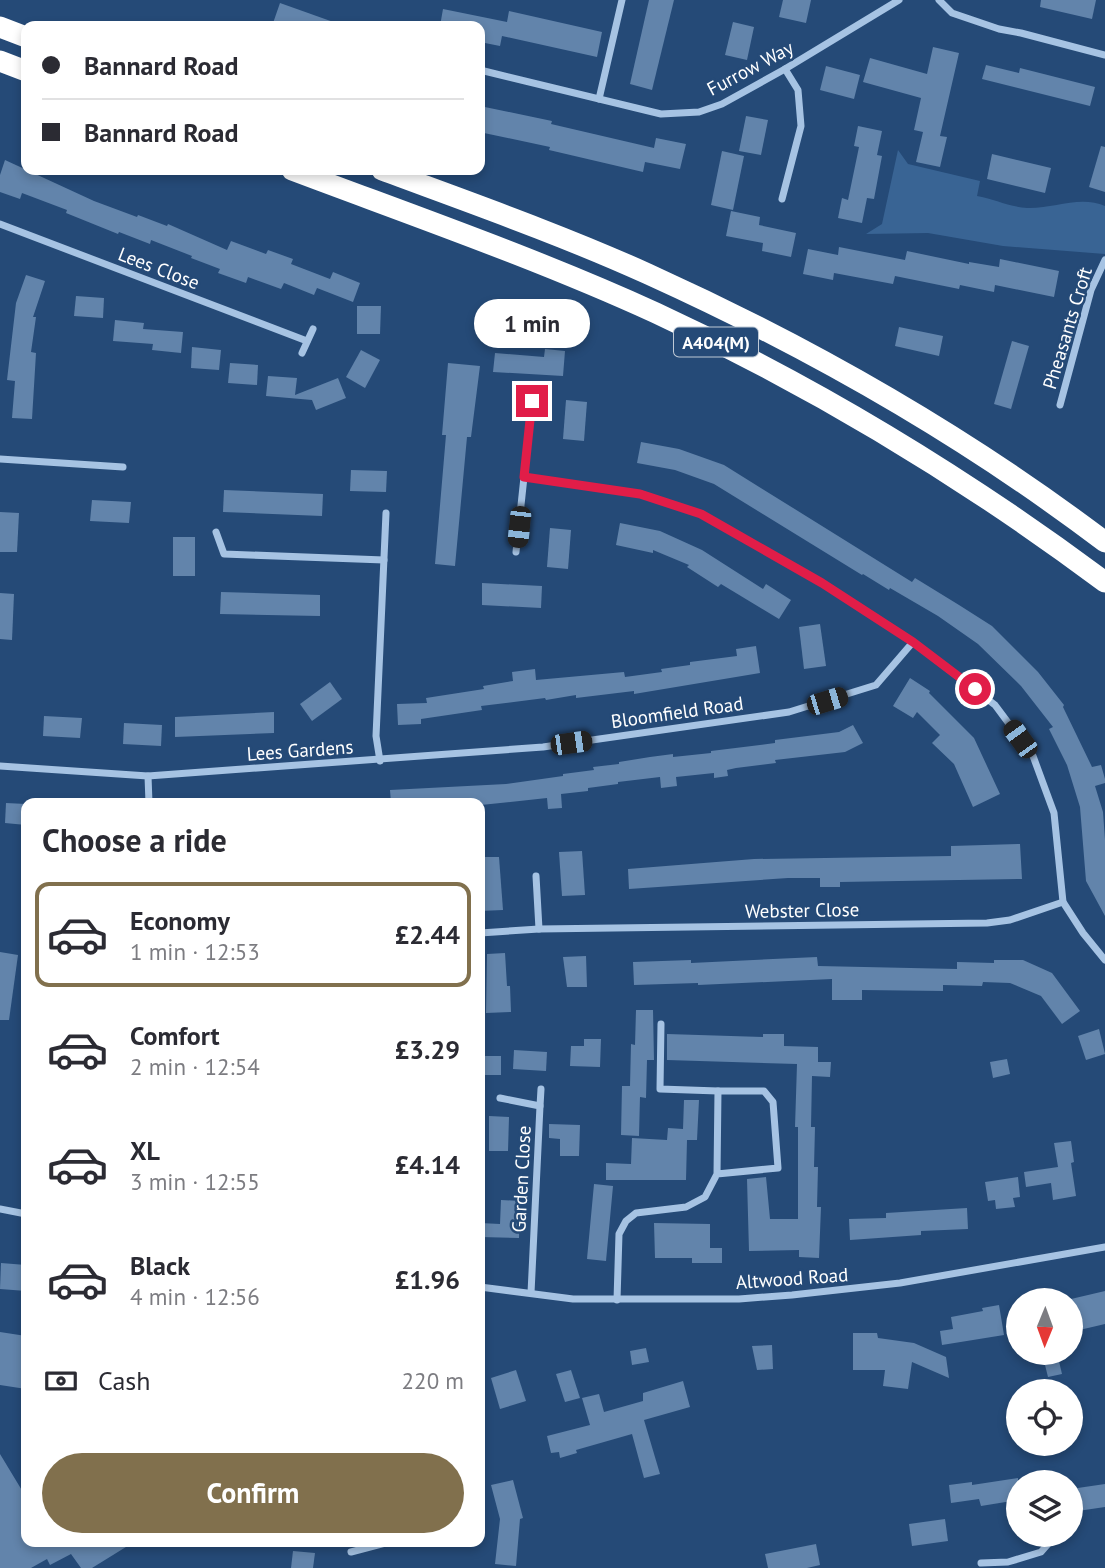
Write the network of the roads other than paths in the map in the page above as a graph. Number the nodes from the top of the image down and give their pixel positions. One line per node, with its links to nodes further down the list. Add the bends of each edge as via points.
1 (622, 0): 11 (street)
2 (899, 0): 9 (street, Furrow Way)
3 (939, 0): 6 (street, via 952,13 999,29)
4 (0, 27): 5 (highway)
5 (21, 35)
6 (1105, 55)
7 (0, 61): 8 (highway)
8 (21, 69)
9 (785, 69): 11 (street, Furrow Way, via 699,112 661,114); 14 (street, via 798,90 801,126)
10 (485, 71): 11 (street, Furrow Way)
11 (599, 99)
12 (305, 175): 30 (highway, A404(M), via 587,283 726,347 886,433)
13 (395, 175): 27 (highway, A404(M), via 647,274 809,352 985,457)
14 (782, 199)
15 (0, 224): 18 (street, Lees Close)
16 (1105, 260): 21 (street, Pheasants Croft, via 1091,290)
17 (313, 329): 18 (street)
18 (307, 341): 19 (street)
19 (302, 353)
20 (532, 401): 24 (street)
21 (1060, 405)
22 (0, 459): 23 (street)
23 (123, 467)
24 (524, 477): 28 (street); 31 (street, via 640,494 701,514)
25 (386, 513): 29 (street, Lees Gardens)
26 (216, 532): 29 (street, via 224,554)
27 (1105, 542)
28 (516, 552)
29 (384, 560): 32 (street, Lees Gardens, via 376,736)
30 (1105, 582)
31 (913, 642): 32 (street, Bloomfield Road, via 876,685 789,712 543,747); 37 (street, via 995,705 1033,756 1054,813)
32 (380, 761): 34 (street, Lees Gardens)
33 (0, 766): 34 (street, Lees Gardens)
34 (148, 776): 35 (street)
35 (149, 798)
36 (536, 876): 38 (street)
37 (1063, 902): 38 (street, Webster Close, via 987,923); 40 (street)
38 (539, 929): 39 (street, Webster Close)
39 (485, 933)
40 (1105, 960)
41 (662, 1024): 43 (street, via 660,1089)
42 (541, 1089): 45 (street)
43 (718, 1091): 46 (street); 46 (street, via 764,1091 773,1102 778,1168)
44 (500, 1098): 45 (street, Garden Close)
45 (540, 1106): 51 (street, Garden Close)
46 (717, 1174): 52 (street, via 705,1197 685,1207 636,1213 626,1221 619,1234)
47 (0, 1209): 48 (street)
48 (21, 1213)
49 (1105, 1247): 52 (street, Altwood Road, via 851,1289 739,1298)
50 (485, 1288): 51 (street, Altwood Road)
51 (531, 1293): 52 (street, Altwood Road)
52 (617, 1300)
53 (367, 1547): 55 (street)
54 (1045, 1547): 57 (street)
55 (351, 1552)
56 (981, 1563): 57 (street)
57 (1008, 1565)

